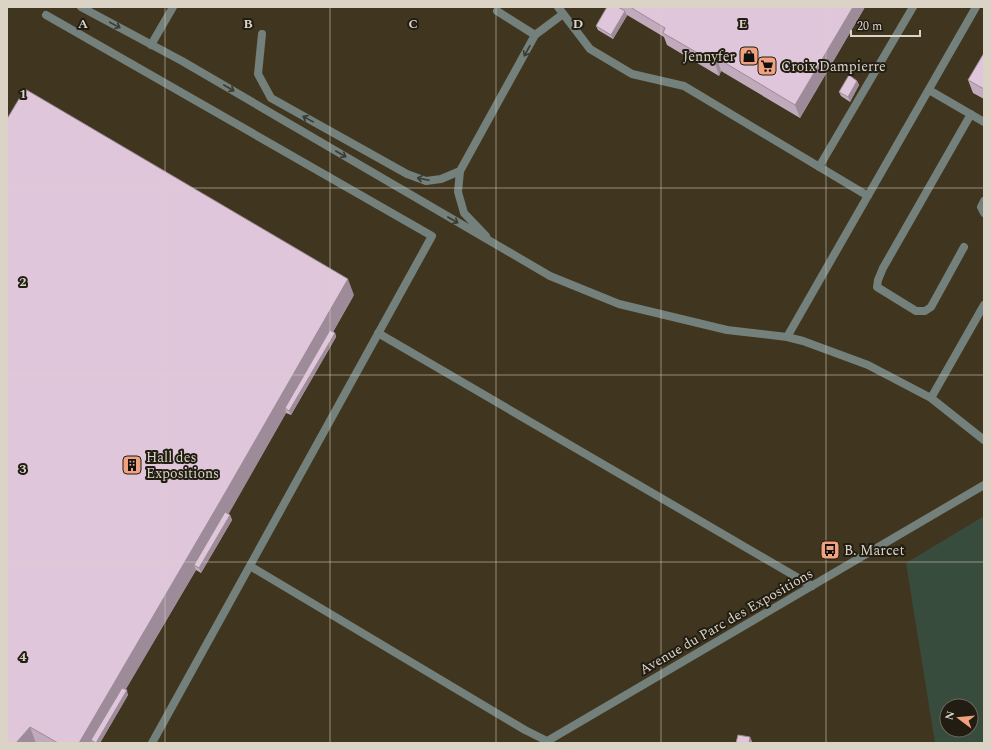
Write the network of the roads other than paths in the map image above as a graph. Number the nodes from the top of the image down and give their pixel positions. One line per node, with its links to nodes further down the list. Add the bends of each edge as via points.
1 (81, 7): 11 (street, one-way to 11)
2 (173, 7): 11 (street)
3 (558, 7): 7 (street)
4 (913, 7): 15 (street)
5 (976, 7): 12 (street)
6 (497, 10): 10 (street)
7 (563, 14): 10 (street); 15 (street, via 590,49 626,71 684,86)
8 (46, 15): 23 (street, via 432,236)
9 (262, 34): 16 (street, one-way to 9, via 441,179 426,181 407,174 271,98 258,74)
10 (535, 35): 16 (street, one-way to 16)
11 (151, 45): 20 (street, one-way to 20)
12 (929, 90): 13 (street); 17 (street)
13 (971, 114): 14 (street); 21 (street, via 883,268 878,287 916,311 925,311 931,307)
14 (984, 122)
15 (819, 167): 17 (street)
16 (460, 171): 20 (street, via 458,192 464,213)
17 (868, 196): 24 (street)
18 (984, 201): 19 (street, via 981,207)
19 (984, 213)
20 (495, 244): 24 (street, via 550,276 619,304 726,330)
21 (964, 247)
22 (984, 305): 25 (street)
23 (378, 333): 28 (street); 29 (street)
24 (787, 336): 25 (street, via 868,365)
25 (931, 398): 26 (street)
26 (984, 440)
27 (984, 485): 29 (street, Avenue du Parc des Expositions)
28 (250, 566): 30 (street); 31 (street)
29 (812, 586): 30 (street, Avenue du Parc des Expositions)
30 (546, 742)
31 (152, 743)

